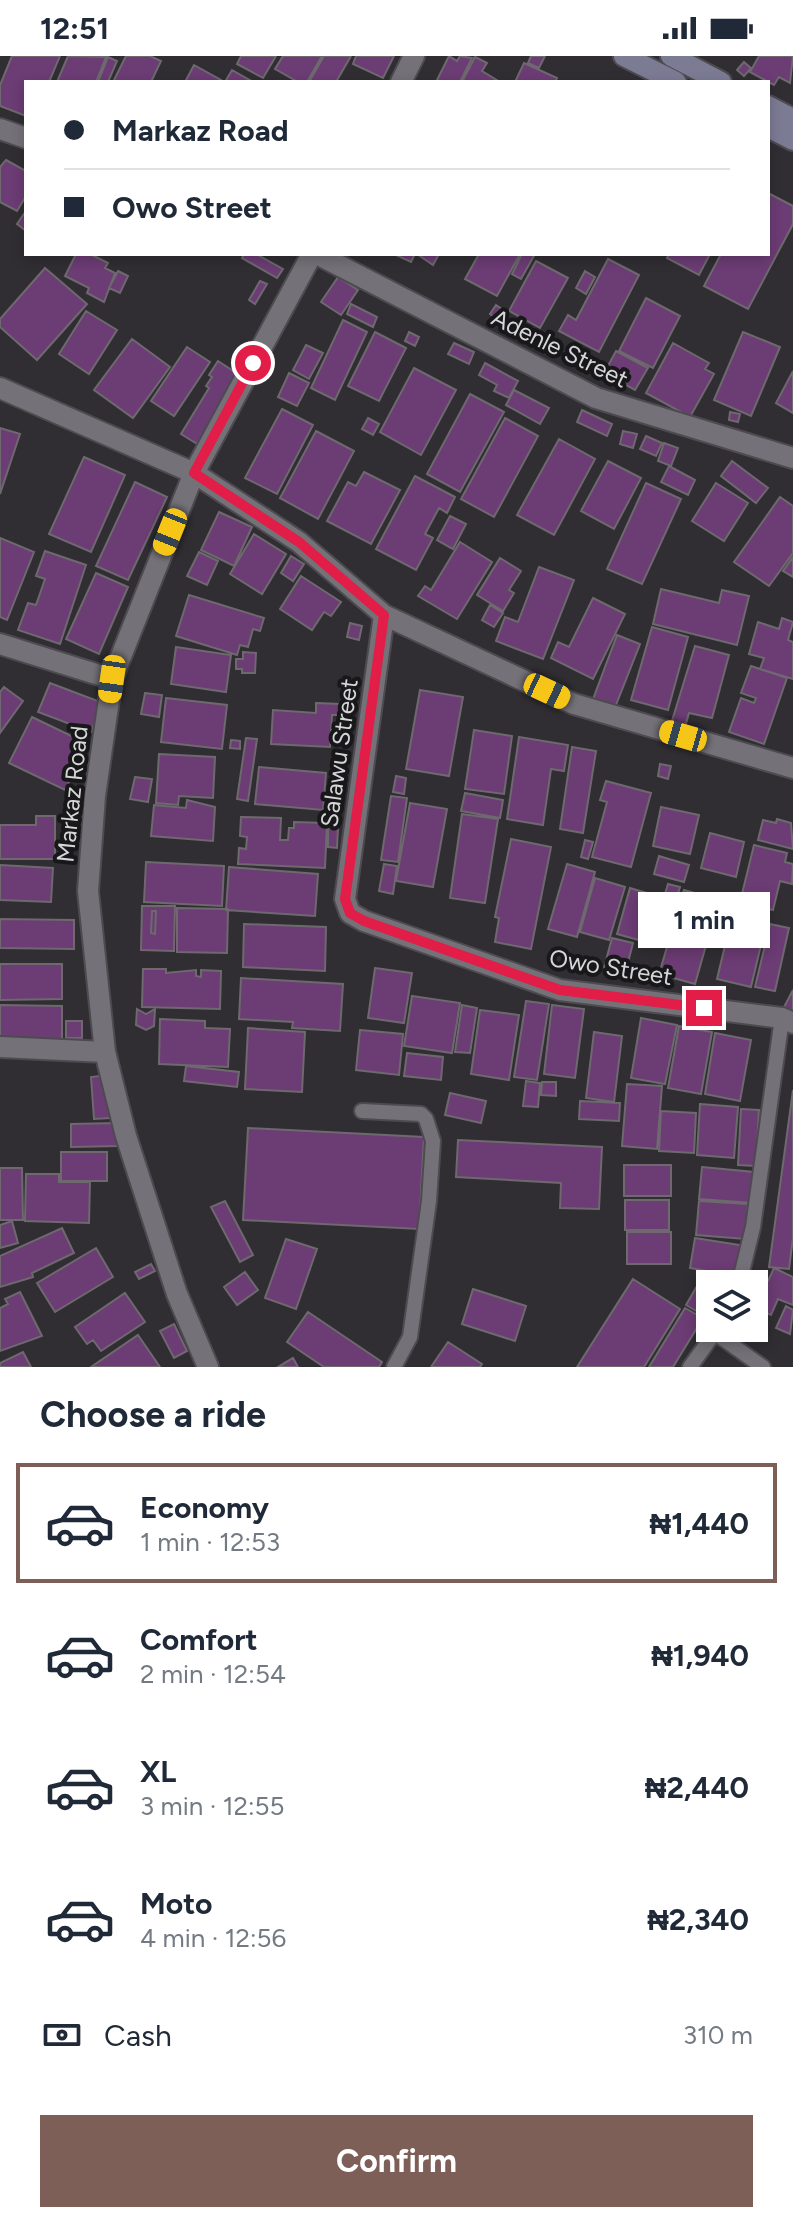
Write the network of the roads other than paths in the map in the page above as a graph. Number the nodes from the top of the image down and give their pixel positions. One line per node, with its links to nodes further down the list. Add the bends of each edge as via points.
1 (414, 56): 4 (street)
2 (624, 56): 5 (main road)
3 (671, 56): 6 (main road)
4 (402, 80)
5 (672, 80)
6 (717, 80)
7 (770, 107): 8 (main road)
8 (793, 119)
9 (770, 128): 12 (main road)
10 (0, 129): 11 (street)
11 (24, 137)
12 (793, 140)
13 (313, 256): 17 (street, Markaz Road)
14 (318, 256): 16 (street, Adenle Street, via 596,398)
15 (0, 388): 17 (street)
16 (793, 458)
17 (194, 473): 18 (street, via 299,542); 20 (street, Markaz Road)
18 (384, 615): 21 (street, via 574,704); 22 (street, Salawu Street)
19 (0, 644): 20 (street)
20 (112, 679): 25 (street, Markaz Road, via 88,891)
21 (793, 768)
22 (345, 899): 23 (street, Owo Street, via 350,913 364,921 560,990)
23 (787, 1020): 27 (lane)
24 (0, 1047): 25 (street)
25 (105, 1052): 30 (street, Markaz Road, via 130,1151 177,1294)
26 (362, 1111): 31 (lane, via 421,1114 433,1141 410,1337)
27 (742, 1270)
28 (709, 1342): 32 (lane)
29 (731, 1342): 33 (lane)
30 (208, 1367)
31 (394, 1367)
32 (690, 1367)
33 (763, 1367)

